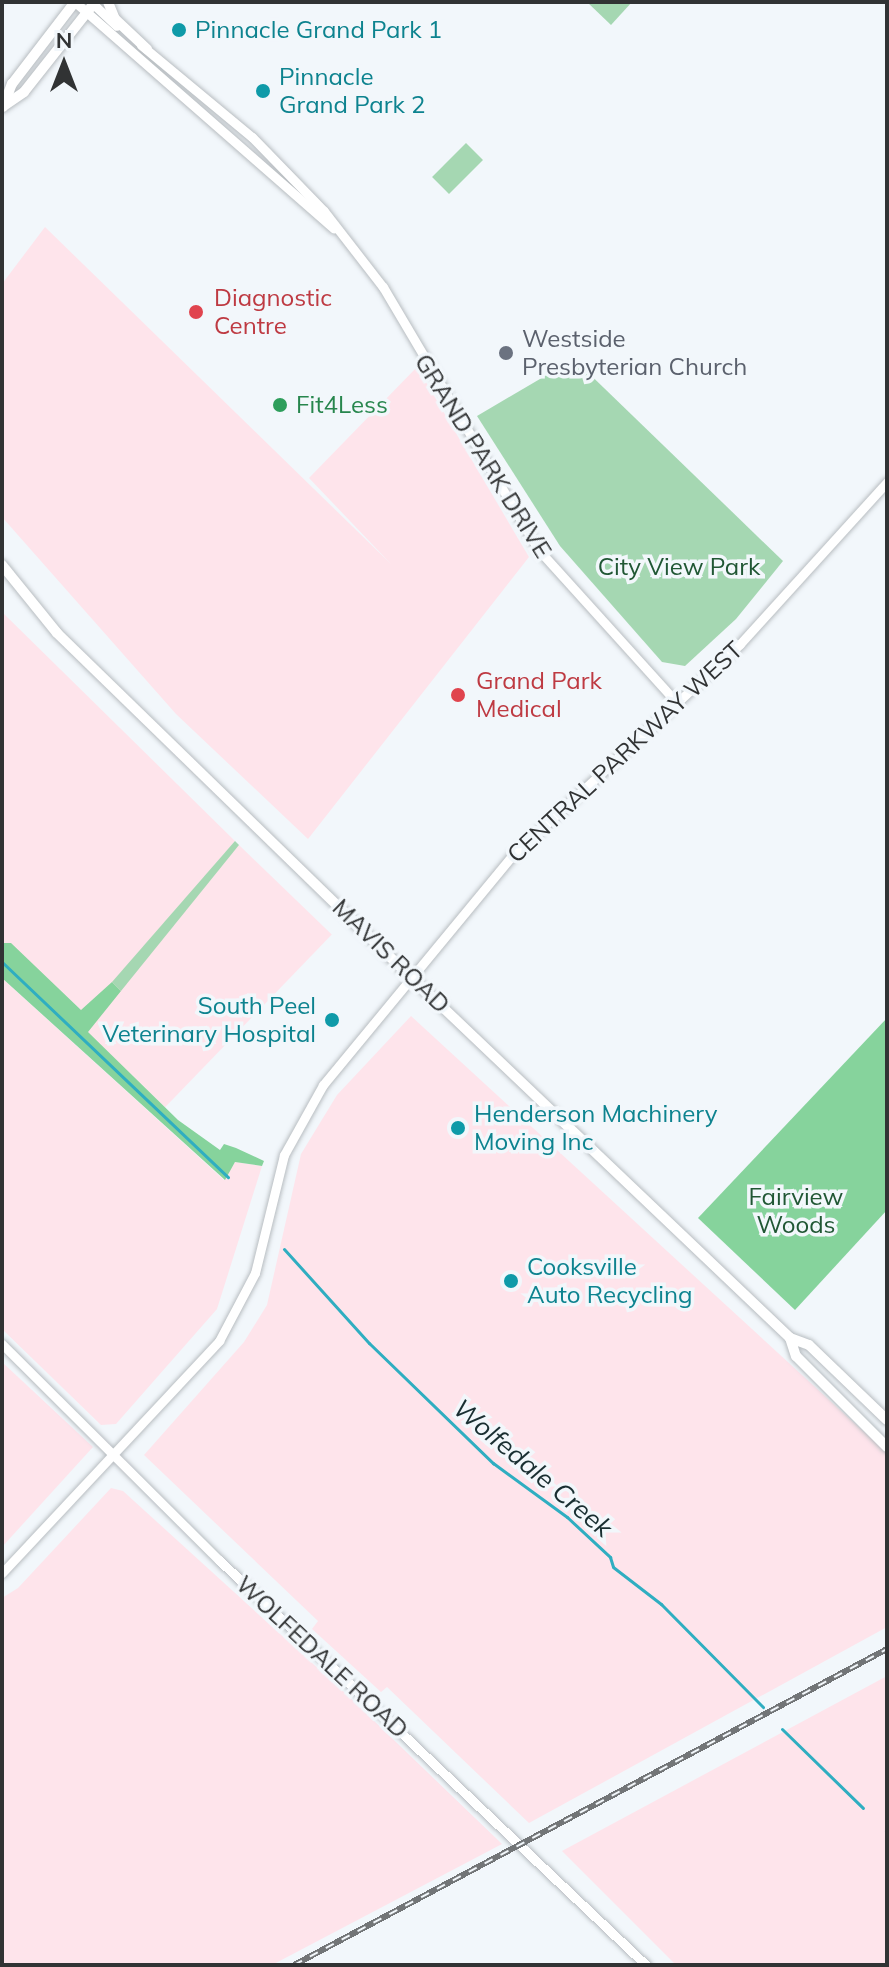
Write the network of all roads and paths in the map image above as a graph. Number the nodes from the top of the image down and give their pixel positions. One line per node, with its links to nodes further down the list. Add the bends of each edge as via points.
1 (75, 2): 3 (street, GRAND PARK DRIVE); 5 (main road, via 12,84)
2 (108, 2): 4 (main road, via 115,19)
3 (91, 5): 4 (street, GRAND PARK DRIVE); 5 (main road, via 24,92); 6 (street, GRAND PARK DRIVE, via 319,220)
4 (147, 49): 6 (street, GRAND PARK DRIVE, via 252,137)
5 (3, 106)
6 (337, 231): 9 (street, GRAND PARK DRIVE, via 383,287 542,556)
7 (887, 482): 9 (street, CENTRAL PARKWAY WEST, via 740,644)
8 (2, 565): 10 (main road, MAVIS ROAD, via 57,633)
9 (677, 703): 10 (street, CENTRAL PARKWAY WEST, via 512,856)
10 (412, 978): 11 (main road, MAVIS ROAD); 15 (street, CENTRAL PARKWAY WEST, via 323,1085 294,1132 275,1183 255,1273 232,1322 206,1358)
11 (790, 1338): 13 (main road, MAVIS ROAD, via 809,1345); 14 (main road, MAVIS ROAD, via 796,1356)
12 (2, 1344): 15 (street, WOLFEDALE ROAD)
13 (887, 1420)
14 (887, 1447)
15 (114, 1457): 16 (street, CENTRAL PARKWAY WEST); 17 (street, WOLFEDALE ROAD)
16 (2, 1573)
17 (646, 1965)

